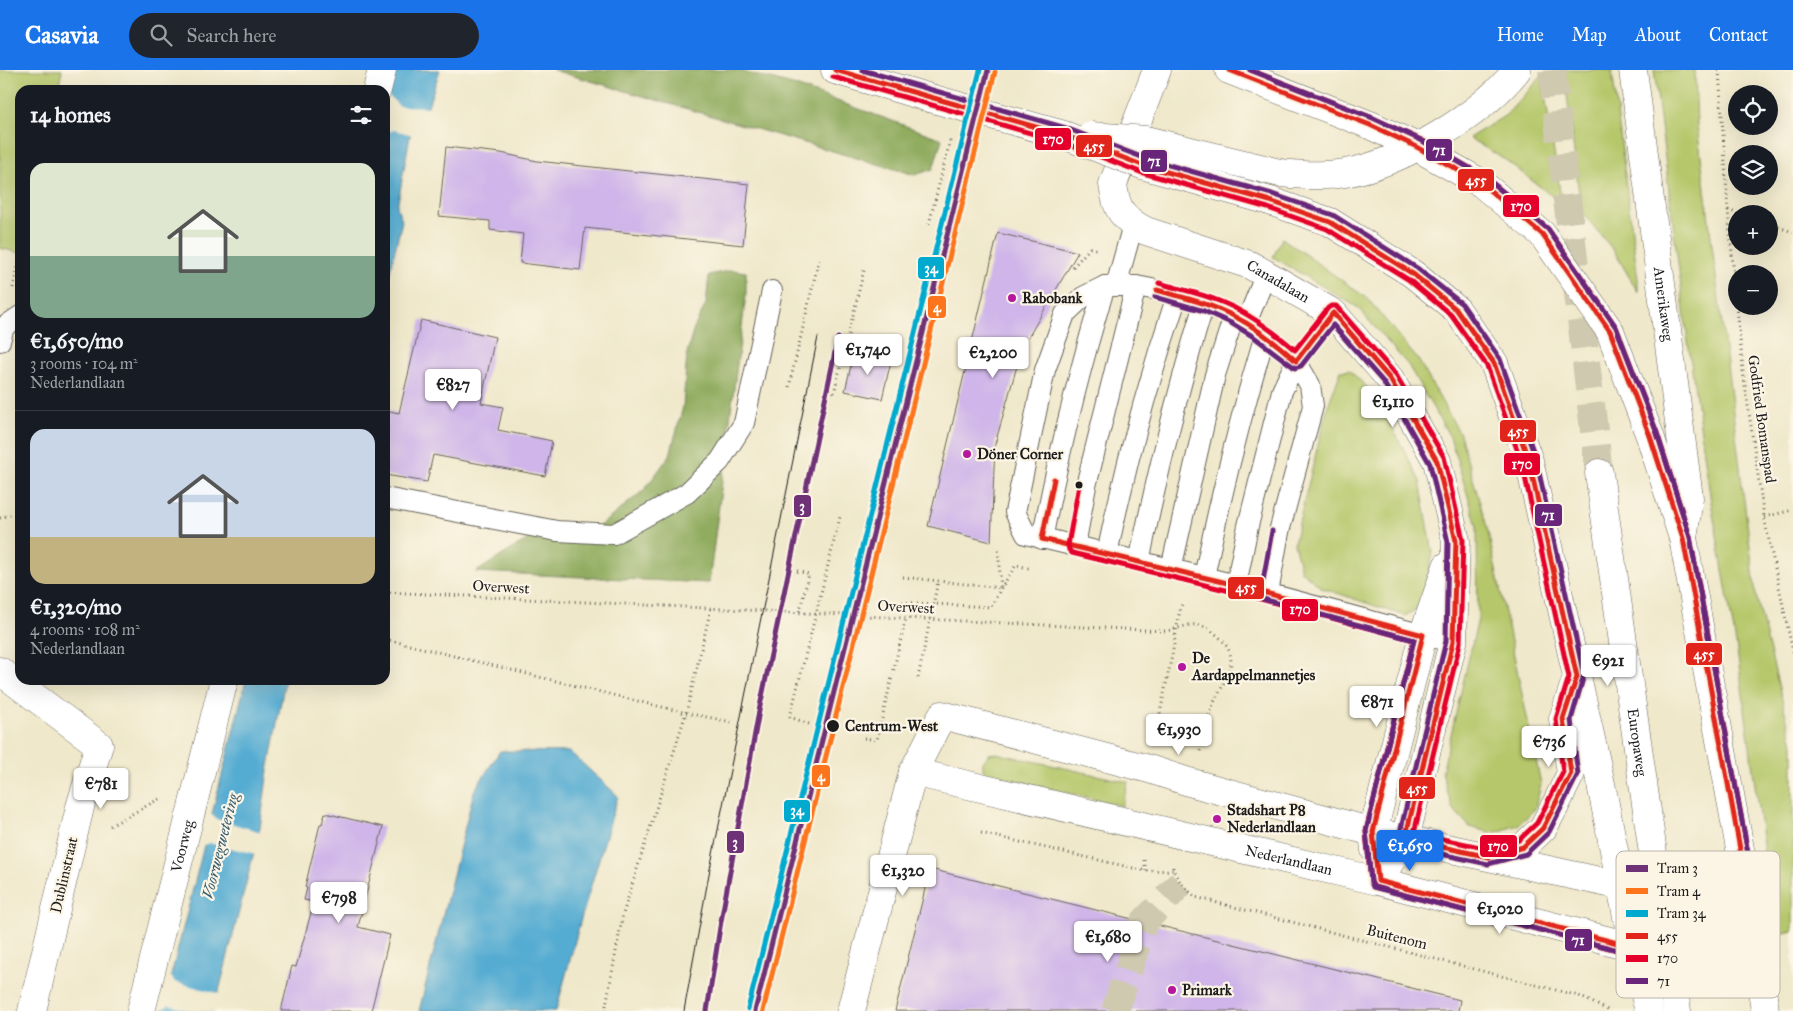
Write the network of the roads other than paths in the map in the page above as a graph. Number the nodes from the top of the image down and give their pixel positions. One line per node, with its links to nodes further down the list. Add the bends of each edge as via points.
1 (382, 70): 7 (street)
2 (836, 70): 8 (street, bridge)
3 (1157, 70): 10 (street, Canadalaan, via 1113,184 1115,202)
4 (1230, 70): 9 (street)
5 (1517, 70): 9 (street, via 1504,86 1464,118)
6 (1633, 70): 25 (street, Amerikaweg, via 1689,498)
7 (378, 85)
8 (1064, 134): 9 (street, bridge, via 1146,140 1280,173 1312,176 1369,168); 37 (street, bridge, via 1142,165 1270,201 1330,222 1414,274 1457,310 1494,363 1528,461)
9 (1417, 147): 25 (street, via 1481,183 1542,234 1610,331 1650,436)
10 (1133, 225): 11 (street, Canadalaan, via 1250,265); 12 (lane)
11 (1266, 274): 17 (street, Canadalaan); 19 (lane)
12 (1110, 286): 13 (lane); 26 (lane, via 1090,333); 26 (lane, via 1083,297 1065,314 1045,370 1015,512 1026,534)
13 (1136, 286): 15 (lane); 28 (lane, via 1086,486)
14 (772, 291): 24 (lane, via 744,423 720,461 687,493 614,534 557,531)
15 (1177, 296): 16 (lane); 29 (lane, via 1151,372)
16 (1204, 304): 19 (lane); 30 (lane, via 1184,368)
17 (1333, 313): 22 (lane); 27 (street, Canadalaan, via 1390,379 1437,461)
18 (15, 319): 21 (lane, via 4,327)
19 (1240, 319): 20 (lane); 31 (lane, via 1215,376)
20 (1265, 335): 22 (lane); 31 (lane, via 1216,520)
21 (0, 340)
22 (1296, 361): 32 (lane, via 1282,391); 33 (lane, via 1310,385 1312,406 1279,532)
23 (1599, 473): 44 (street, Europaweg)
24 (390, 499)
25 (1683, 538): 45 (street)
26 (1042, 539): 28 (lane)
27 (1456, 541): 34 (street); 35 (street, Canadalaan)
28 (1075, 546): 29 (lane)
29 (1107, 554): 30 (lane)
30 (1139, 562): 31 (lane)
31 (1188, 573): 32 (lane)
32 (1236, 585): 33 (lane)
33 (1268, 593): 34 (lane)
34 (1423, 635): 35 (lane); 42 (street)
35 (1453, 642): 43 (street, Canadalaan)
36 (0, 671): 38 (street, Dublinstraat)
37 (1577, 677): 46 (street, via 1562,719 1571,773 1556,804 1543,828 1523,846); 47 (street)
38 (15, 682)
39 (19, 685): 54 (street, Dublinstraat, via 99,745 80,807)
40 (223, 685): 55 (street, Voorweg)
41 (913, 772): 42 (street, via 942,715); 48 (street, Nederlandlaan); 56 (street)
42 (1373, 832): 43 (street); 48 (street)
43 (1406, 839): 46 (street); 48 (street, Canadalaan)
44 (1653, 851)
45 (1740, 851)
46 (1489, 857): 49 (street)
47 (1616, 858)
48 (1378, 881): 50 (street, Nederlandlaan)
49 (1616, 885)
50 (1616, 942)
51 (1646, 998): 57 (street)
52 (1675, 998): 58 (street, Europaweg)
53 (1763, 998): 59 (street)
54 (32, 1011)
55 (140, 1011)
56 (851, 1011)
57 (1649, 1011)
58 (1677, 1011)
59 (1765, 1011)

